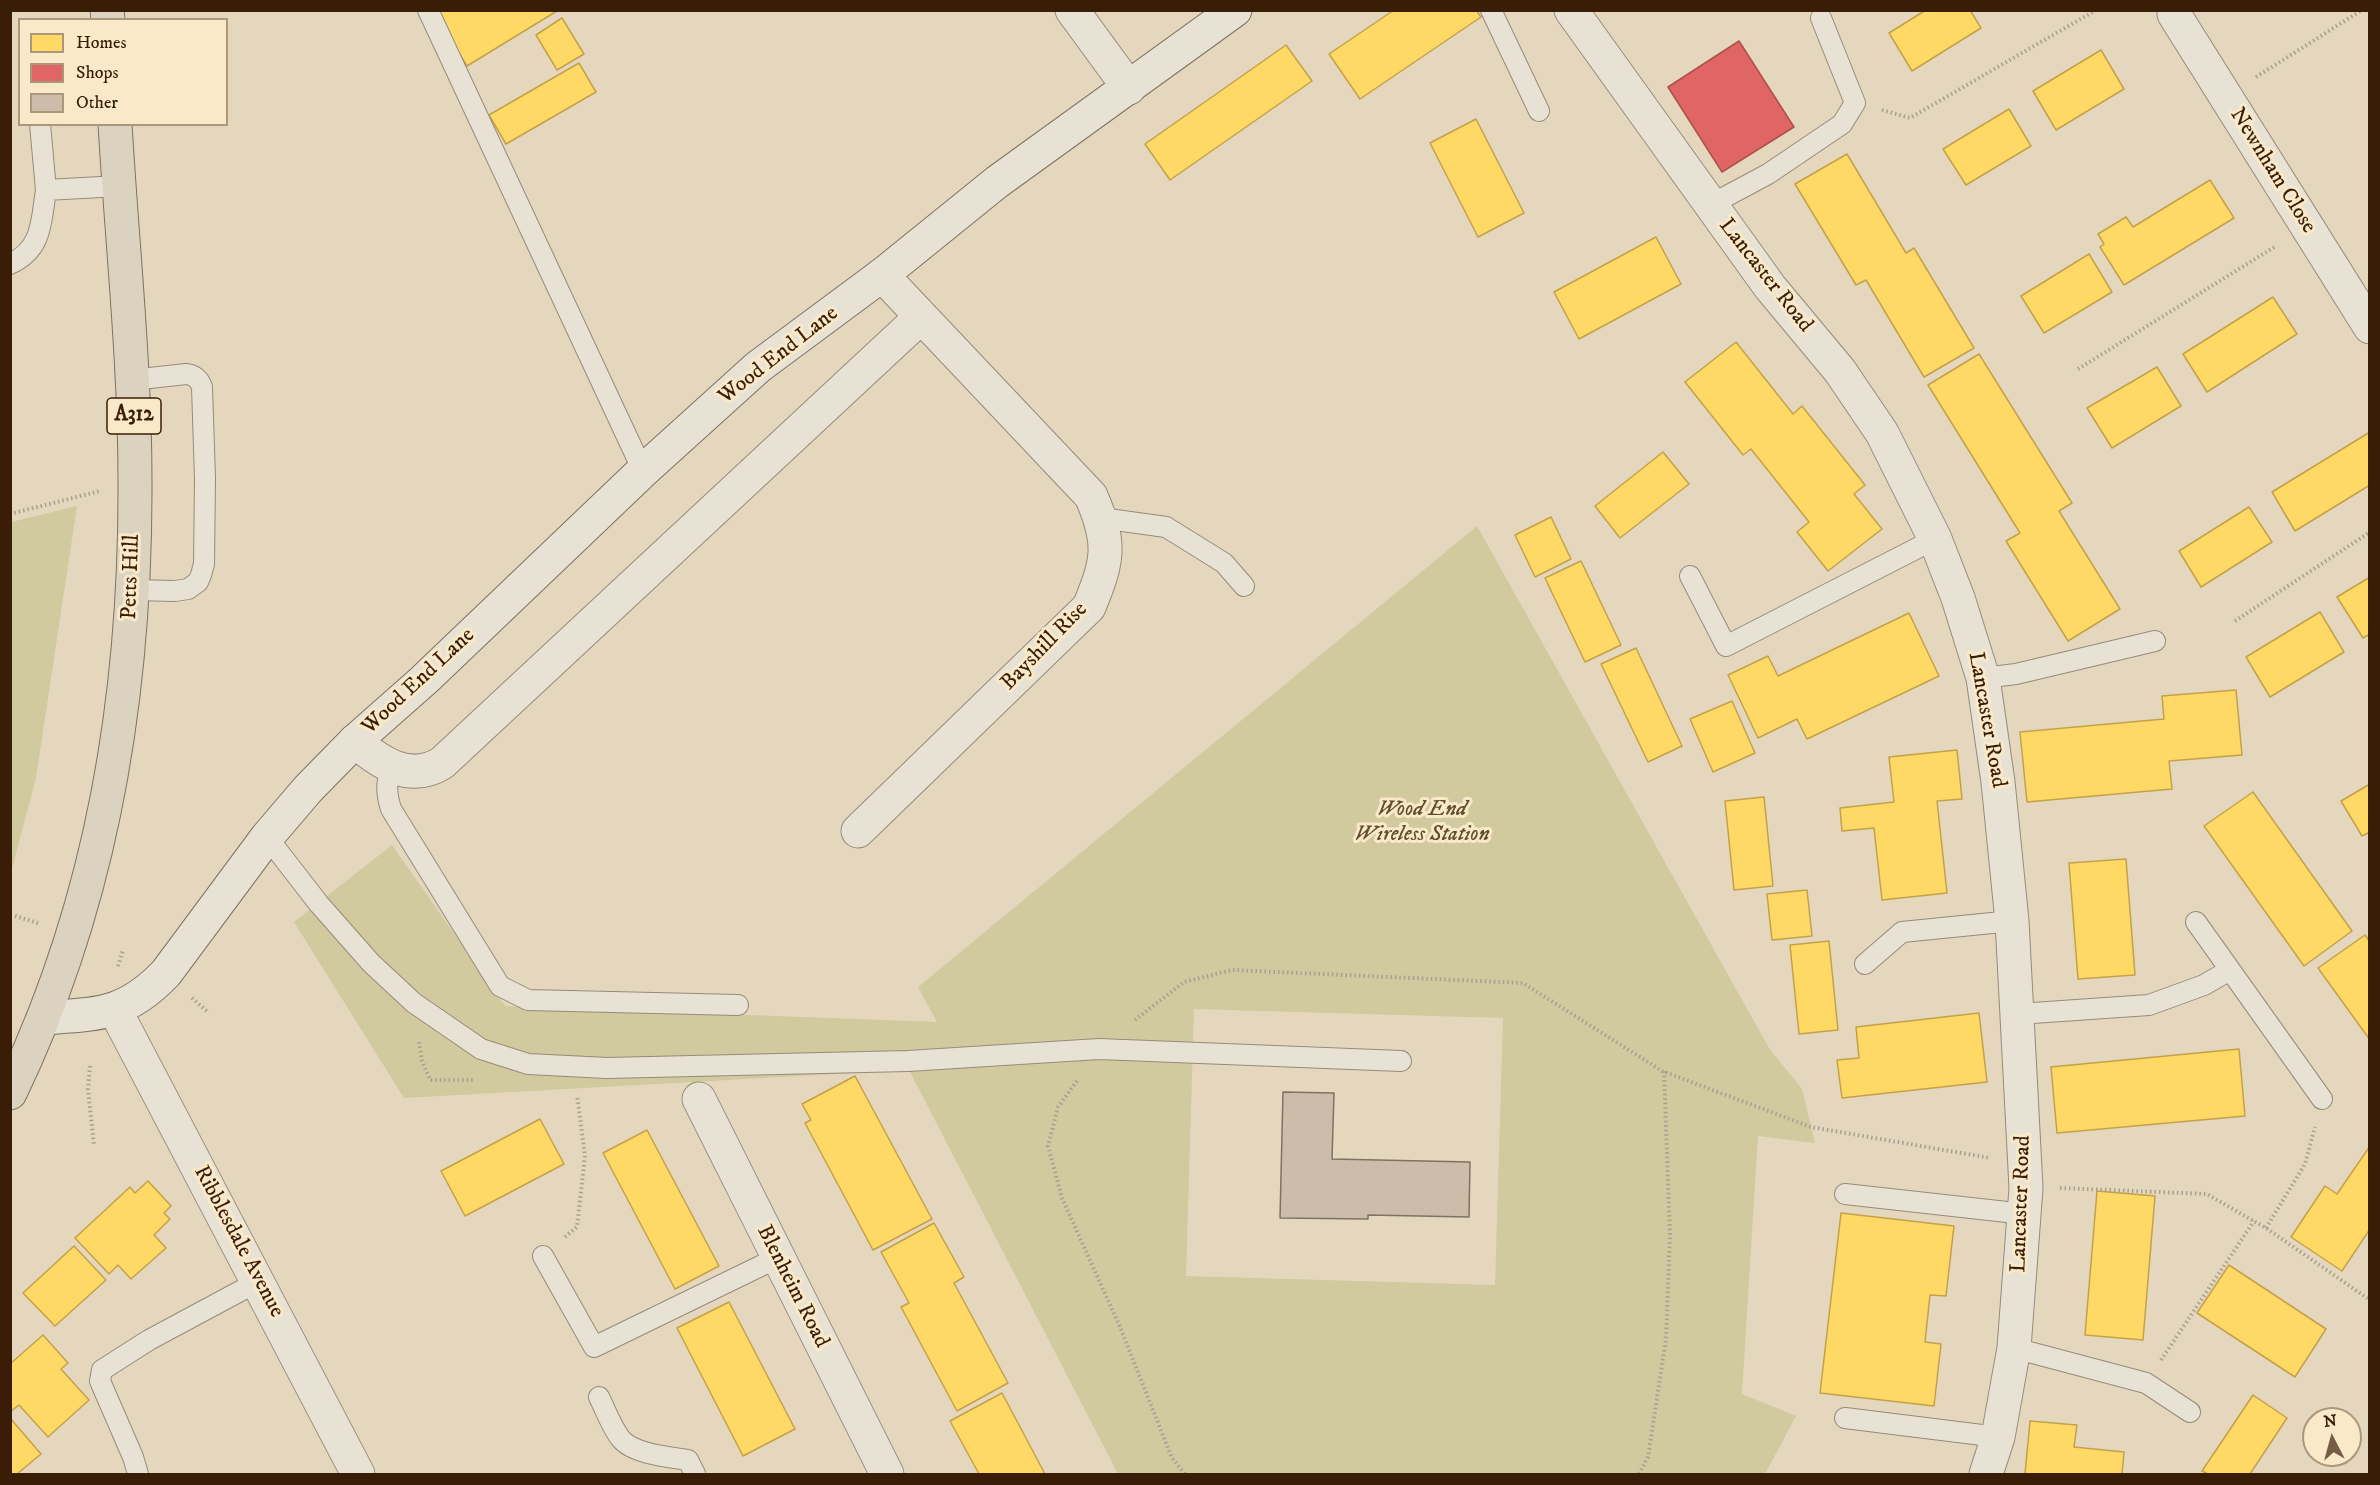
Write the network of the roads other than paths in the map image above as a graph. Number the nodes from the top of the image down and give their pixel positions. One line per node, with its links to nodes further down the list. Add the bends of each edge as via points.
1 (428, 10): 20 (lane)
2 (1072, 10): 8 (street)
3 (1235, 10): 8 (street, Wood End Lane)
4 (1491, 10): 9 (lane)
5 (1571, 10): 14 (street, Lancaster Road)
6 (2174, 14): 18 (street, Newnham Close)
7 (1821, 18): 14 (lane, via 1855,103 1842,124 1768,174)
8 (1129, 88): 16 (street, Wood End Lane, via 997,182)
9 (1539, 111)
10 (40, 126): 13 (lane)
11 (115, 126): 12 (main road, Petts Hill / A312)
12 (119, 186): 13 (lane); 19 (main road, Petts Hill / A312)
13 (46, 190): 15 (lane, via 38,242 22,259)
14 (1710, 205): 22 (street, Lancaster Road, via 1770,287 1840,371 1882,433)
15 (10, 264)
16 (882, 275): 17 (street, Bayshill Rise); 20 (street, Wood End Lane, via 758,368)
17 (921, 317): 21 (street, Bayshill Rise, via 1091,496); 29 (street, Wood End Lane, via 442,762 422,772)
18 (2370, 327)
19 (132, 380): 25 (main road, Petts Hill / A312); 25 (lane, via 186,374 199,380 205,479 204,564 198,582 175,591)
20 (643, 471): 28 (street, Wood End Lane)
21 (1101, 518): 24 (lane, via 1166,527 1224,563); 30 (street, Bayshill Rise, via 1107,547 1101,578 1089,608)
22 (1935, 539): 23 (lane, via 1726,646); 27 (street, Lancaster Road)
23 (1690, 576)
24 (1244, 586)
25 (133, 590): 39 (main road, Petts Hill / A312, via 121,708 93,868)
26 (2155, 641): 27 (lane, via 2016,674)
27 (1983, 678): 32 (street, Lancaster Road)
28 (355, 741): 29 (street, Wood End Lane); 31 (street, Wood End Lane)
29 (392, 767): 36 (lane, via 386,782 391,809 500,986 528,1000)
30 (858, 831)
31 (267, 837): 37 (street, Wood End Lane, via 166,973 137,1000); 40 (lane, via 371,963 414,1003 481,1048 528,1064 607,1068 908,1061 1099,1049)
32 (2012, 921): 34 (lane, via 1902,932); 38 (street, Lancaster Road)
33 (2196, 922): 35 (lane)
34 (1865, 964)
35 (2230, 970): 38 (lane, via 2204,985 2149,1005); 42 (lane)
36 (738, 1005)
37 (116, 1010): 39 (street, Wood End Lane); 48 (street, Ribblesdale Avenue)
38 (2018, 1014): 45 (street, Lancaster Road)
39 (44, 1018): 41 (main road, A312)
40 (1401, 1061)
41 (10, 1093)
42 (2322, 1098)
43 (699, 1099): 47 (street, Blenheim Road)
44 (1845, 1194): 45 (lane)
45 (2025, 1214): 49 (street, Lancaster Road)
46 (543, 1256): 47 (lane, via 594,1347)
47 (777, 1258): 57 (street, Blenheim Road)
48 (259, 1281): 54 (lane, via 102,1370 100,1381); 55 (street, Ribblesdale Avenue)
49 (2014, 1348): 51 (lane, via 2146,1383); 53 (street, Lancaster Road)
50 (599, 1397): 56 (lane, via 621,1440 640,1450 688,1460)
51 (2190, 1412)
52 (1845, 1418): 53 (lane)
53 (1998, 1437): 58 (street, Lancaster Road)
54 (138, 1474)
55 (358, 1474)
56 (695, 1474)
57 (887, 1474)
58 (1986, 1474)

